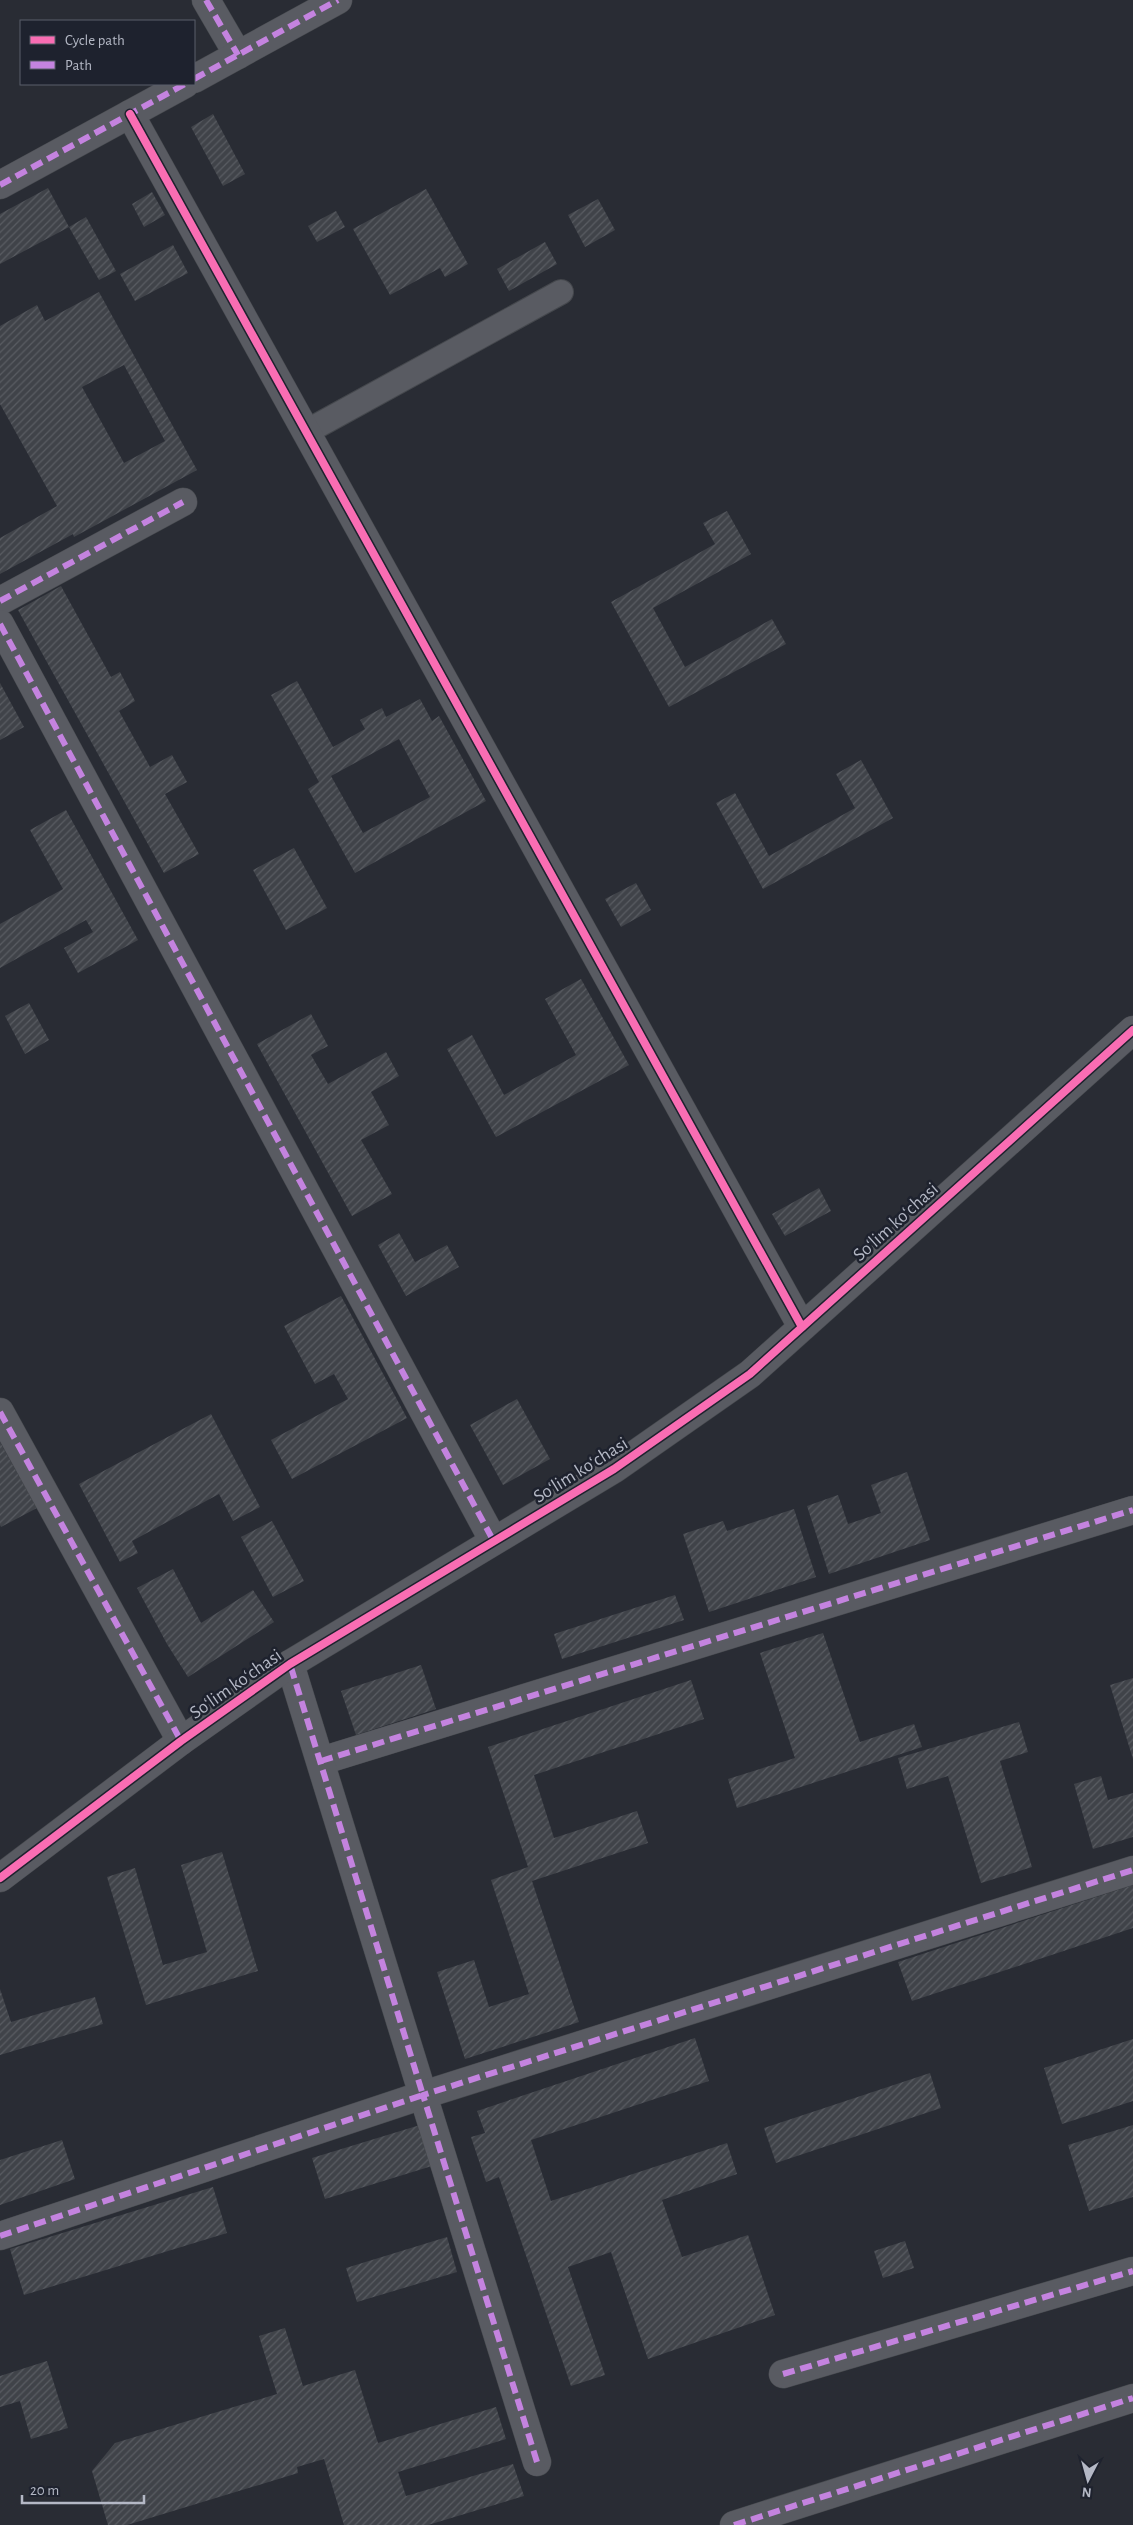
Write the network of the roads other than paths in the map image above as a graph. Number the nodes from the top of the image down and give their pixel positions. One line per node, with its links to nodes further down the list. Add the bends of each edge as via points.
1 (206, 0): 3 (street)
2 (338, 0): 3 (street)
3 (238, 55): 4 (street)
4 (195, 78)
5 (183, 85): 6 (street)
6 (130, 114): 7 (street); 9 (street)
7 (0, 185)
8 (561, 292): 9 (lane)
9 (306, 432): 14 (street)
10 (183, 502): 11 (street)
11 (0, 601)
12 (0, 624): 17 (street)
13 (1133, 1030): 14 (street, Soʻlim koʻchasi)
14 (802, 1327): 17 (street, Soʻlim koʻchasi, via 750,1374 614,1469)
15 (0, 1412): 19 (street)
16 (1133, 1510): 20 (street)
17 (493, 1540): 18 (street, Soʻlim koʻchasi)
18 (290, 1664): 19 (street, Soʻlim koʻchasi); 20 (street)
19 (181, 1741): 22 (street, Soʻlim koʻchasi)
20 (321, 1761): 23 (street)
21 (1133, 1870): 23 (street)
22 (0, 1878)
23 (423, 2095): 24 (street); 28 (street)
24 (0, 2236)
25 (1133, 2271): 26 (street)
26 (783, 2374)
27 (1133, 2398): 29 (street)
28 (537, 2462)
29 (734, 2525)

